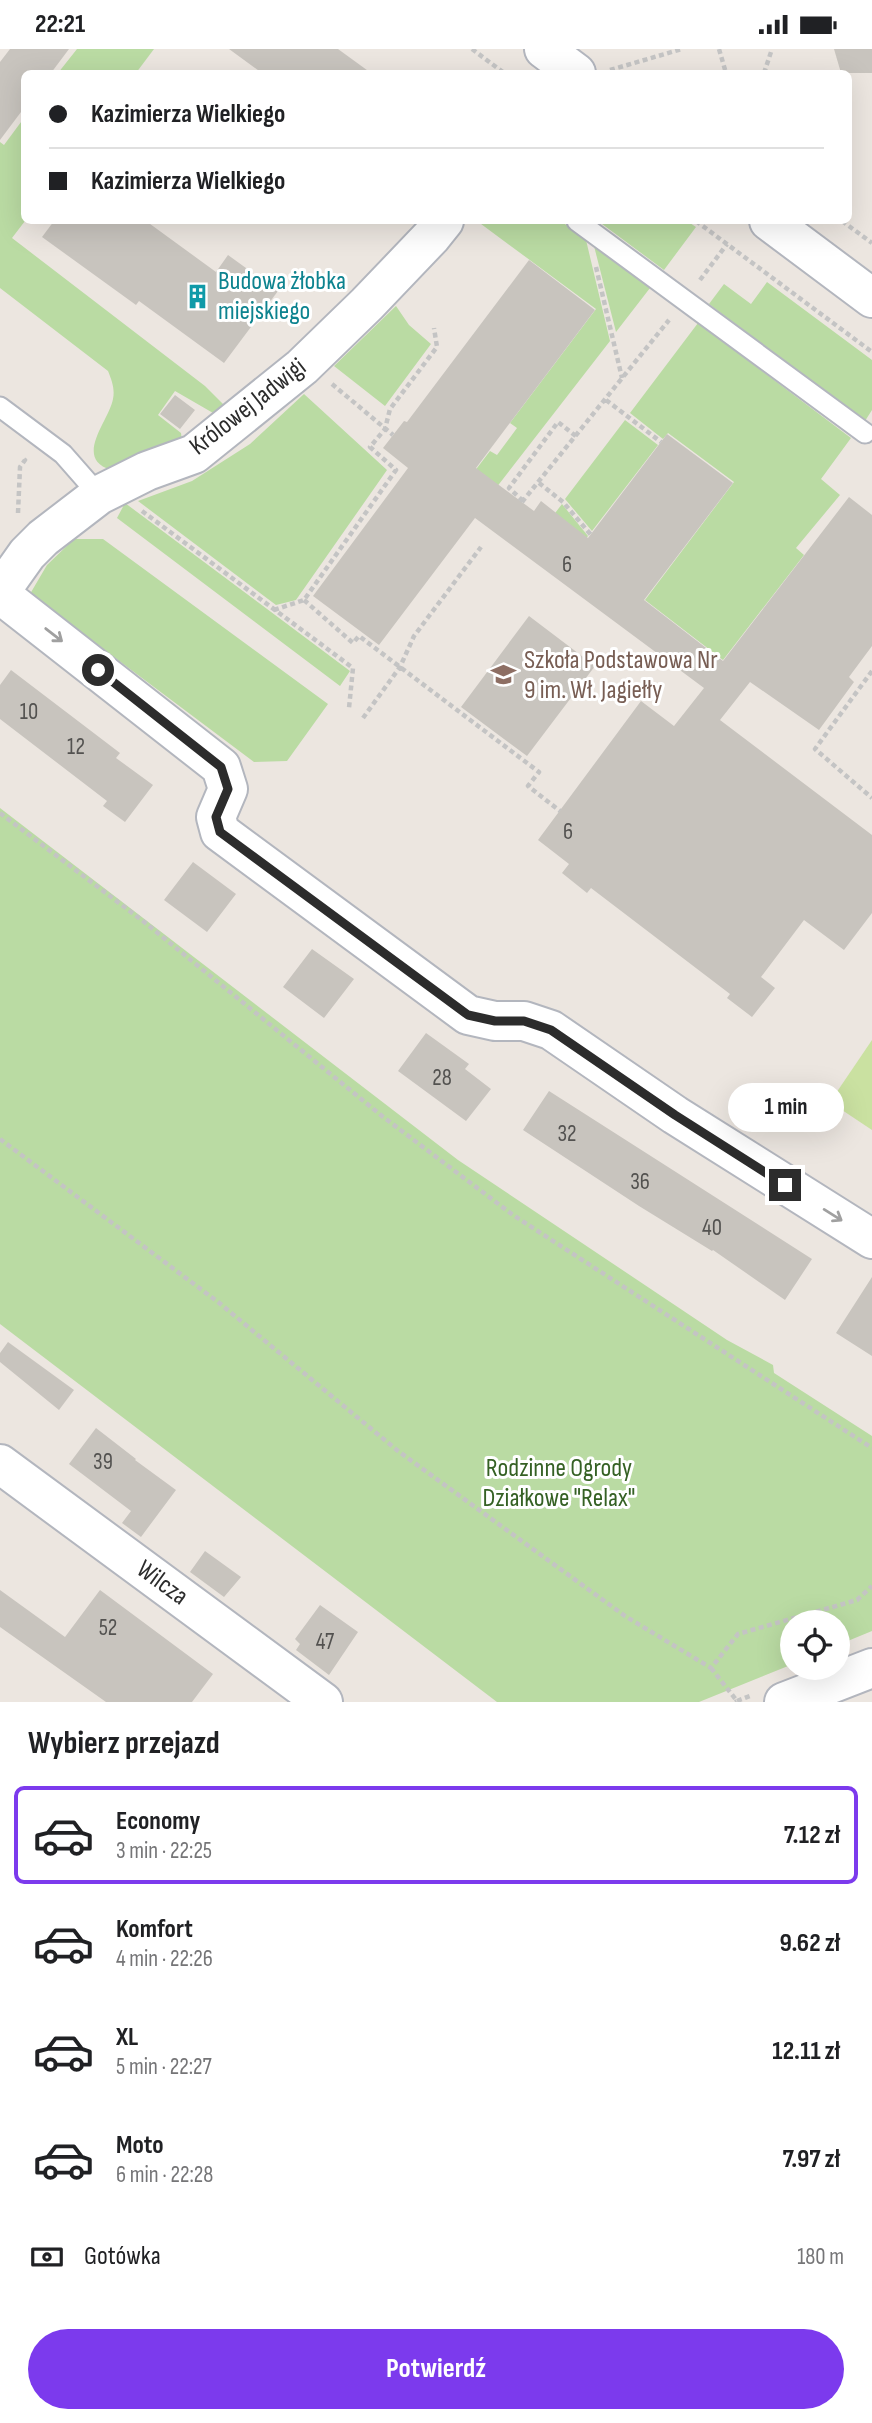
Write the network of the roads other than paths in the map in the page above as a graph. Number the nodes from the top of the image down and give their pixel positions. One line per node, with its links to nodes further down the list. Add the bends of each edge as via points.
1 (442, 224): 7 (street, Królowej Jadwigi, via 302,367 194,454 147,471)
2 (582, 224): 6 (lane)
3 (773, 224): 4 (street)
4 (872, 297)
5 (0, 407): 7 (lane)
6 (865, 433)
7 (115, 499): 8 (street, Królowej Jadwigi, via 43,537)
8 (0, 593): 9 (street, one-way to 9, via 221,767 228,789 216,817 220,832 468,1015 524,1021 551,1030)
9 (872, 1240)
10 (0, 1464): 12 (street, Wilcza)
11 (872, 1668): 13 (street)
12 (323, 1702)
13 (784, 1702)

